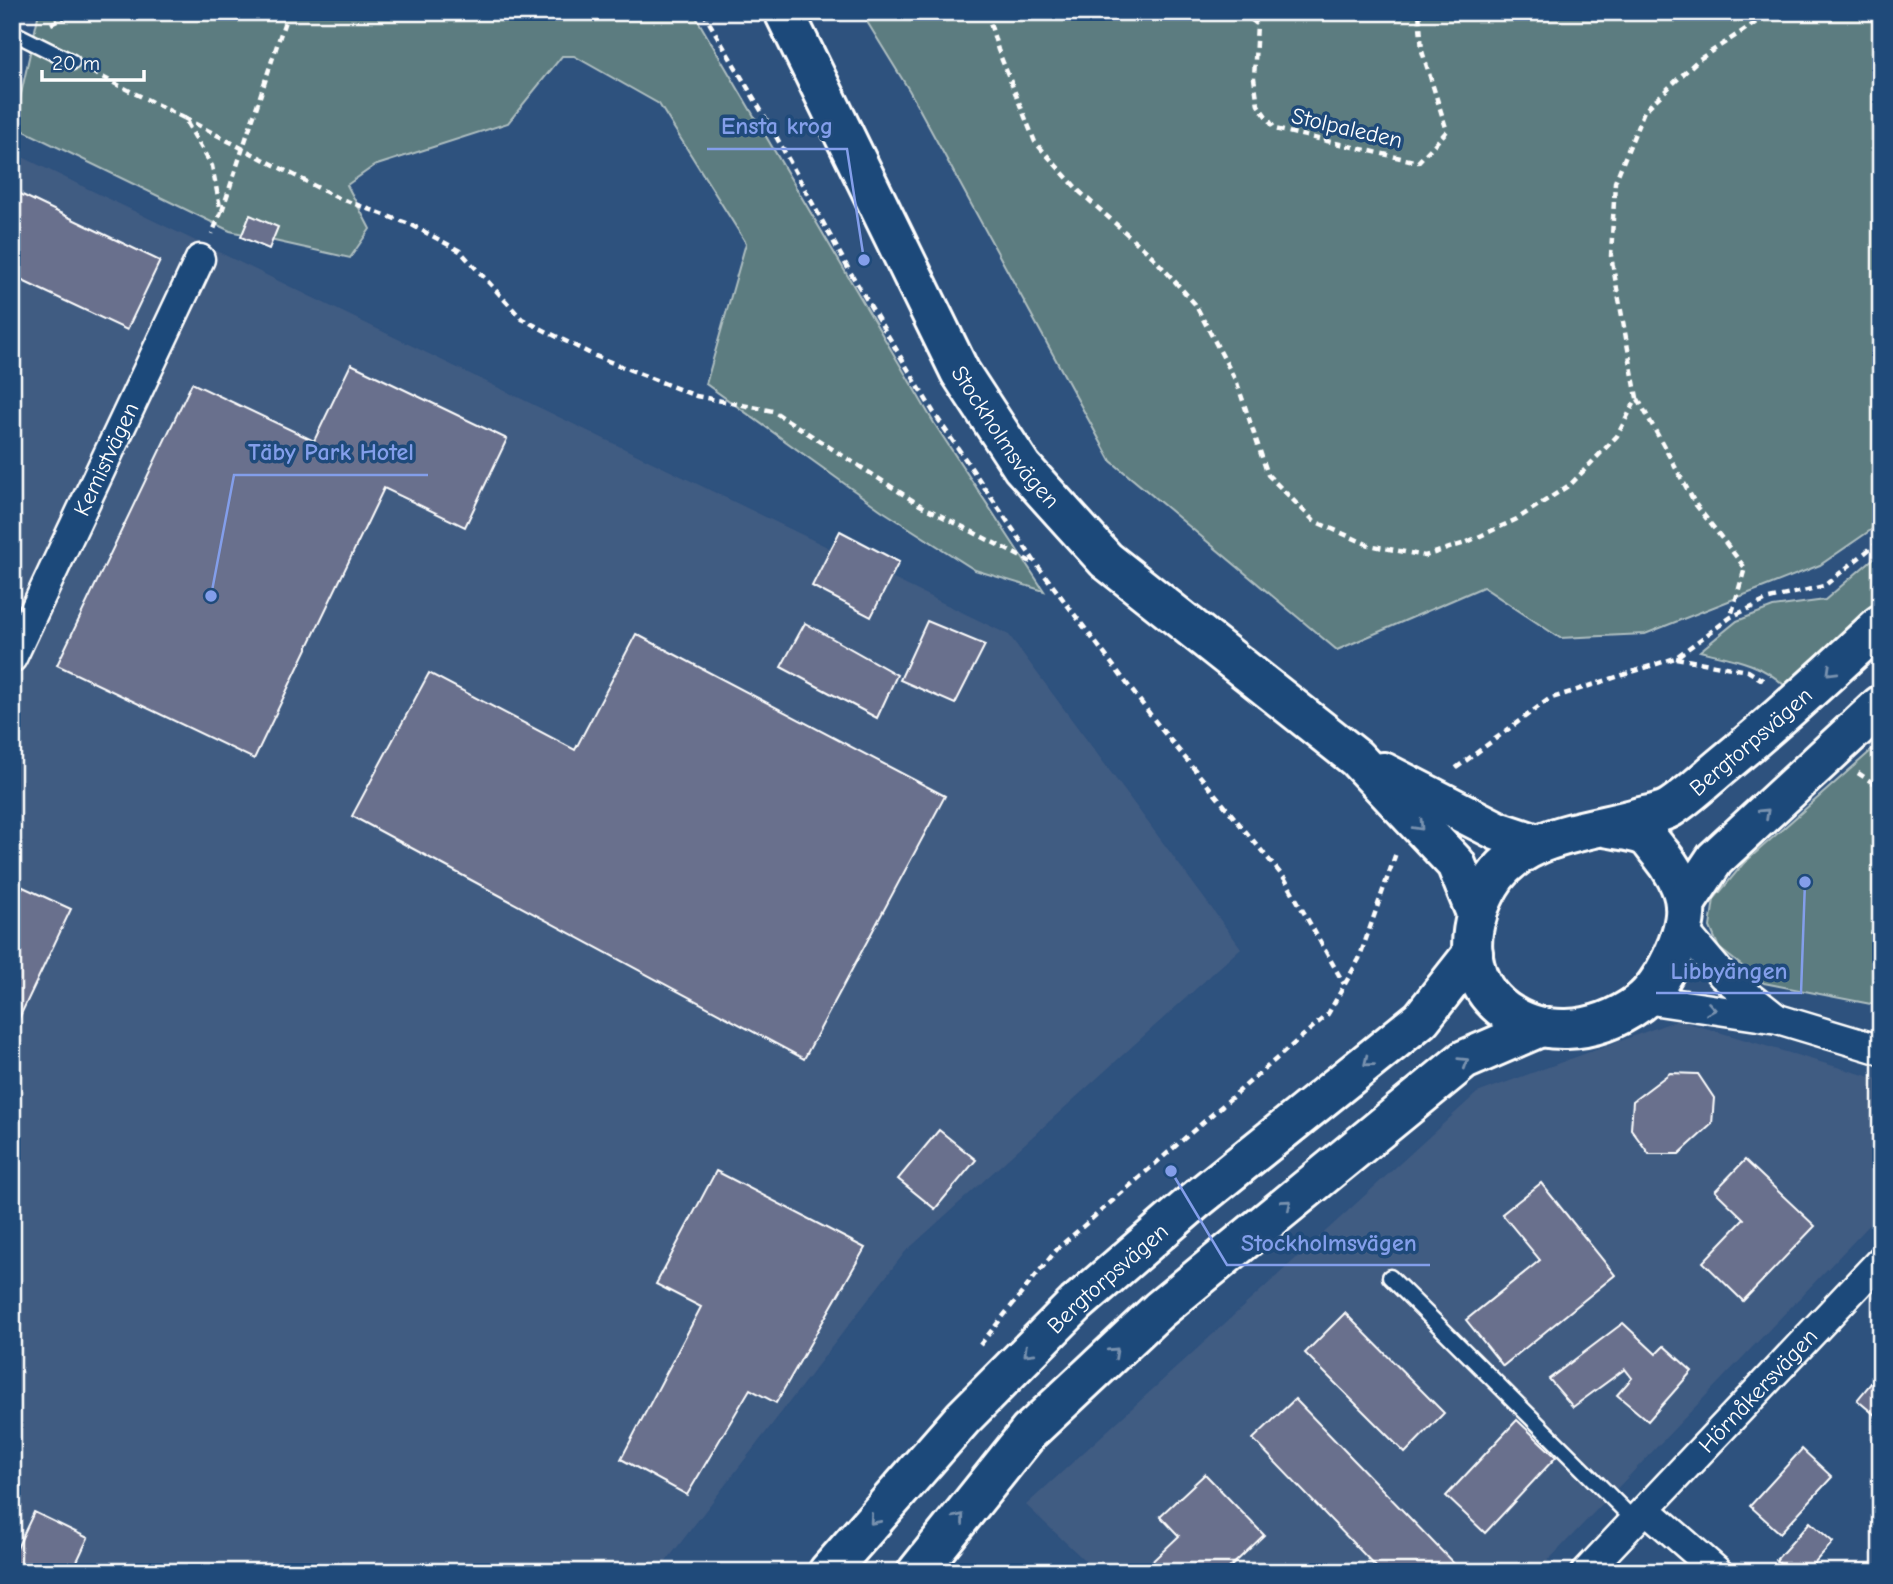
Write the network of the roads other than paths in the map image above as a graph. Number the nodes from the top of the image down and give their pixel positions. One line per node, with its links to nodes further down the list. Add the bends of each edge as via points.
1 (784, 12): 8 (main road, Stockholmsvägen, via 960,372 1022,467 1107,561)
2 (12, 32): 3 (lane)
3 (72, 62)
4 (200, 259): 6 (street, Kemistvägen)
5 (1881, 624): 9 (main road, Bergtorpsvägen, one-way to 9, via 1788,713 1668,809)
6 (12, 658)
7 (1881, 705): 12 (main road, one-way to 7, via 1715,859)
8 (1356, 758): 10 (main road, Stockholmsvägen, via 1497,831); 11 (main road, Stockholmsvägen, one-way to 11, via 1456,864)
9 (1605, 827): 10 (main road); 12 (main road, via 1647,837 1671,867)
10 (1537, 844): 11 (main road, via 1511,859 1490,884)
11 (1477, 916): 13 (main road)
12 (1684, 916): 14 (main road, via 1665,973); 15 (street, via 1722,975)
13 (1474, 953): 16 (main road, via 1482,989 1511,1017); 21 (main road, Bergtorpsvägen, one-way to 21, via 1421,1019 1196,1200 1076,1304 963,1418)
14 (1645, 999): 15 (street, one-way to 15); 16 (main road, via 1621,1016 1593,1025)
15 (1778, 1019): 17 (street)
16 (1538, 1028): 22 (main road, one-way to 16, via 1029,1432 1159,1310 1464,1060)
17 (1881, 1050)
18 (1881, 1260): 20 (street, Hörnåkersvägen)
19 (1390, 1277): 20 (lane)
20 (1641, 1515): 23 (street, Hörnåkersvägen); 24 (street)
21 (828, 1572)
22 (917, 1572)
23 (1586, 1572)
24 (1718, 1572)

